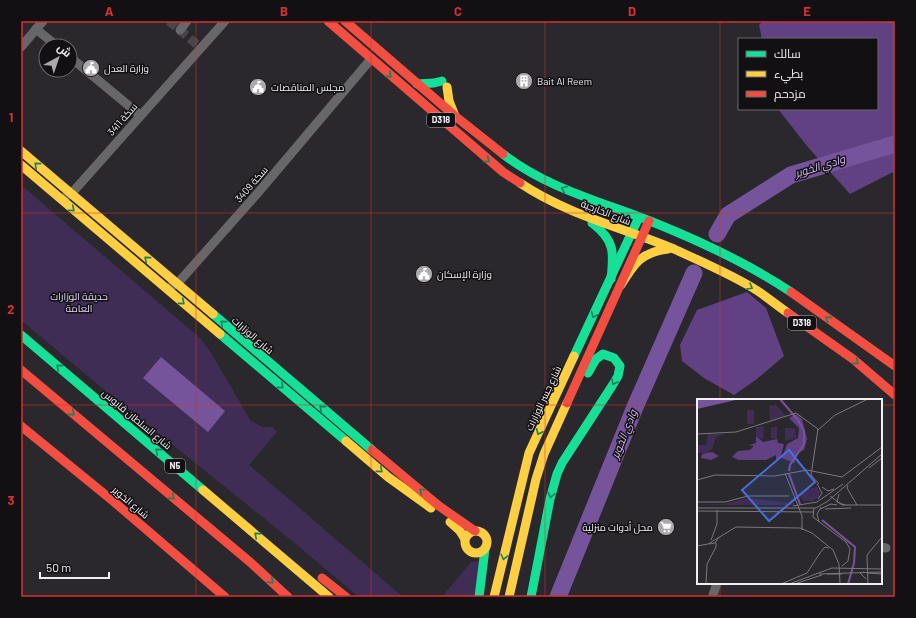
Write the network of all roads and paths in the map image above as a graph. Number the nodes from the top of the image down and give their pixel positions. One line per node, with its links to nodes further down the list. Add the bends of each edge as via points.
1 (43, 21): 6 (street)
2 (187, 21): 7 (street)
3 (225, 21): 17 (street, سكة 3411)
4 (328, 21): 11 (main road, شارع الخارجية / D318)
5 (345, 21): 8 (main road, شارع الخارجية / D318)
6 (36, 29): 9 (street); 10 (street)
7 (180, 30)
8 (357, 31): 11 (main road, via 370,50); 13 (main road, شارع الخارجية / D318)
9 (47, 38)
10 (21, 47)
11 (371, 59): 13 (main road, via 381,60); 16 (main road, شارع الخارجية / D318, one-way to 16); 30 (street, سكة 3409)
12 (78, 64): 17 (street)
13 (400, 69): 14 (main road, شارع الخارجية / D318)
14 (417, 84): 15 (main road, شارع الخارجية / D318); 18 (main road, via 445,84)
15 (433, 97): 16 (main road); 18 (main road, شارع الخارجية / D318)
16 (425, 106): 22 (main road, شارع الخارجية / D318, one-way to 22, via 502,172)
17 (140, 115): 21 (street, سكة 3411)
18 (455, 116): 23 (main road, شارع الخارجية / D318, one-way to 18, via 548,182 511,160)
19 (21, 151): 21 (main road, شارع الوزارات, one-way to 19)
20 (25, 168): 21 (street, via 59,195); 28 (main road, شارع الوزارات, one-way to 28)
21 (71, 194): 30 (main road, شارع الوزارات, one-way to 21)
22 (561, 207): 25 (main road, شارع الخارجية / D318); 29 (main road, via 593,223 611,242 614,251)
23 (639, 217): 24 (main road, شارع الخارجية / D318); 25 (main road, شارع جسر الوزارات)
24 (649, 221): 26 (main road); 32 (main road, شارع الخارجية / D318, one-way to 24, via 769,279 724,254)
25 (632, 234): 26 (main road, شارع الخارجية / D318); 29 (main road, شارع جسر الوزارات)
26 (642, 238): 27 (main road, شارع الخارجية / D318); 31 (main road)
27 (672, 249): 31 (main road, via 652,250 643,255); 34 (main road, شارع الخارجية / D318, one-way to 34, via 753,288)
28 (136, 263): 30 (street, via 167,286); 43 (main road, شارع الوزارات, one-way to 43, via 388,477 452,524)
29 (611, 280): 53 (main road, شارع جسر الوزارات, one-way to 53, via 530,453)
30 (177, 284): 42 (main road, شارع الوزارات, one-way to 30, via 374,452)
31 (621, 285): 40 (main road)
32 (846, 332): 34 (main road); 35 (main road, شارع الخارجية / D318)
33 (21, 335): 44 (main road, شارع السلطان قابوس / N5, one-way to 33)
34 (835, 347): 37 (main road, شارع الخارجية / D318, one-way to 37)
35 (895, 366)
36 (21, 370): 49 (main road, N5, one-way to 49, via 250,562)
37 (884, 385): 38 (main road, شارع الخارجية / D318); 39 (main road)
38 (895, 395)
39 (895, 403)
40 (558, 424): 54 (main road, via 536,479); 55 (main road, one-way to 55, via 596,359 603,354 610,355 620,369 557,474)
41 (21, 426): 48 (main road, شارع الخوير)
42 (475, 531): 43 (main road, via 468,534); 45 (main road, via 486,537)
43 (466, 539): 45 (main road, via 469,551 476,553)
44 (272, 548): 50 (main road, شارع السلطان قابوس / N5); 51 (main road, via 299,563)
45 (485, 549): 52 (main road)
46 (717, 584): 47 (street)
47 (713, 595)
48 (225, 597)
49 (288, 597)
50 (329, 597)
51 (346, 597)
52 (479, 597)
53 (494, 597)
54 (509, 597)
55 (531, 597)

